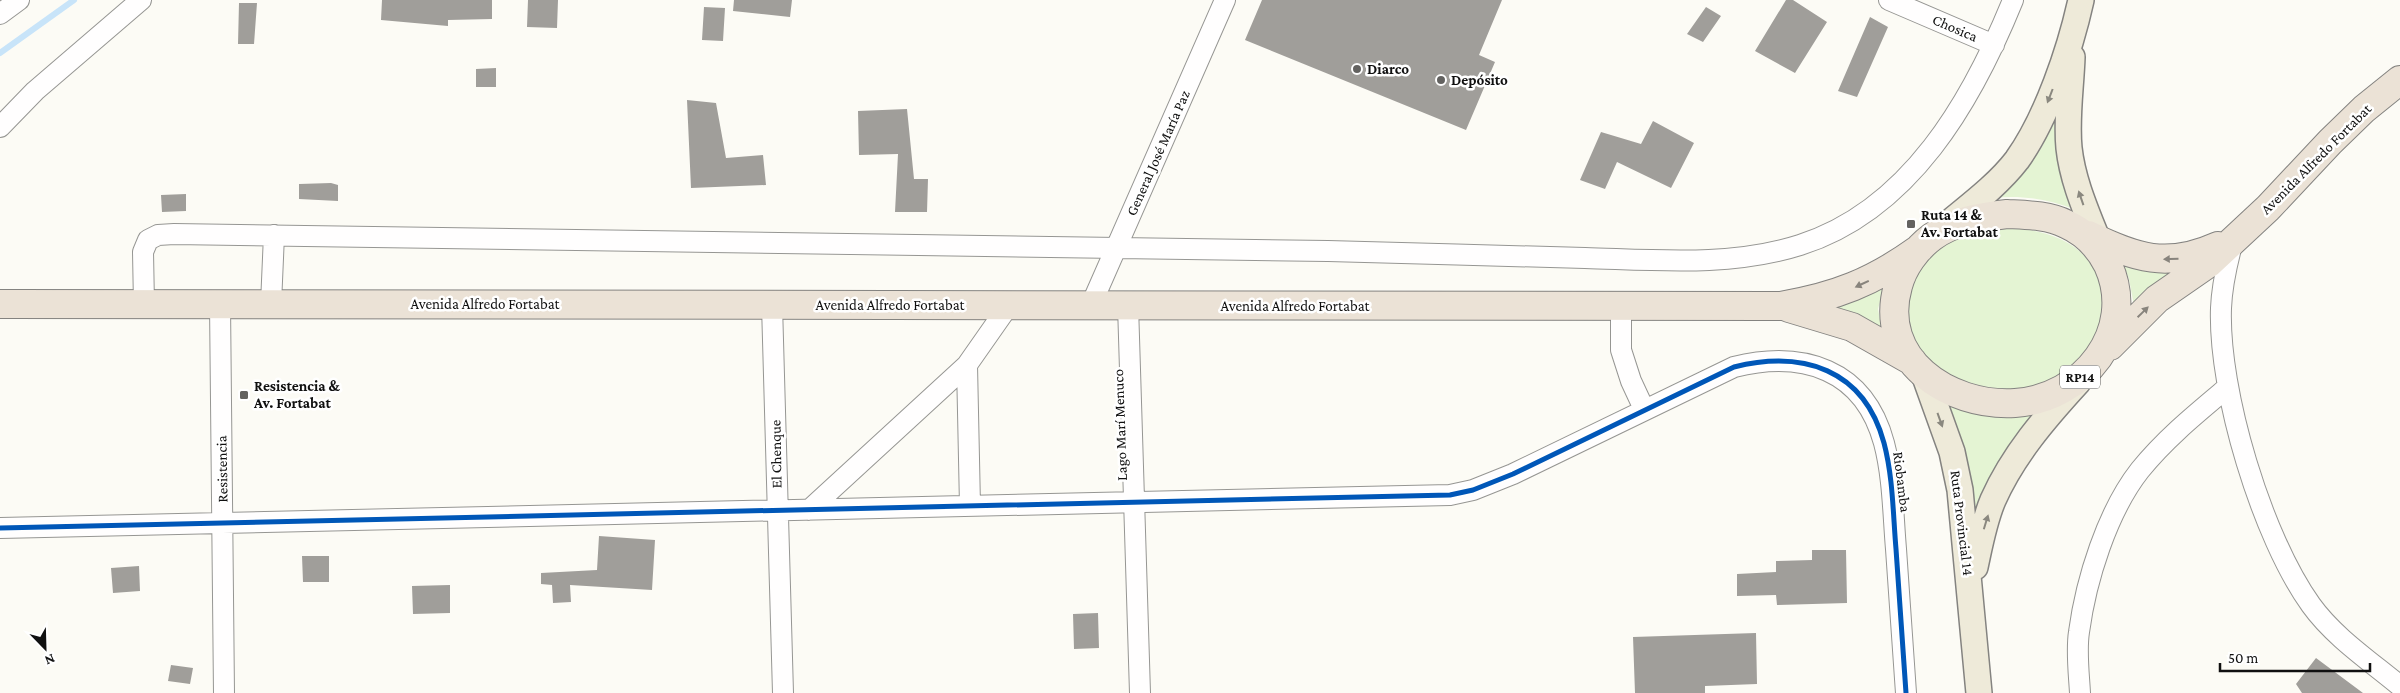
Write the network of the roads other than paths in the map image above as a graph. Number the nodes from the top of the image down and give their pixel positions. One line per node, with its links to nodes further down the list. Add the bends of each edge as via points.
1 (19, 0): 7 (street)
2 (141, 0): 11 (street, via 35,91)
3 (1225, 0): 16 (street, General José María Paz)
4 (1889, 0): 9 (street, Chosica)
5 (2013, 0): 9 (street)
6 (2081, 0): 8 (main road, Ruta Provincial 14 / RP14)
7 (0, 14)
8 (2073, 34): 14 (main road, Ruta Provincial 14 / RP14, one-way to 14, via 2045,109 2016,161 2001,178); 15 (main road, Ruta Provincial 14 / RP14, one-way to 8, via 2069,146)
9 (1994, 45): 16 (street, via 1976,83 1948,127 1886,197 1845,227 1802,244 1755,256 1651,260)
10 (2400, 80): 13 (highway, Avenida Alfredo Fortabat, via 2357,116 2268,208)
11 (0, 127)
12 (274, 235): 16 (street); 18 (street, via 174,234 158,235 148,240 144,252); 20 (street)
13 (2233, 239): 15 (highway, Avenida Alfredo Fortabat, one-way to 15, via 2196,255 2170,260); 28 (highway, Avenida Alfredo Fortabat, one-way to 13, via 2145,310 2202,269); 30 (street, via 2224,272 2221,308)
14 (1925, 243): 15 (highway, via 1968,220 2007,214 2065,223); 26 (highway, Avenida Alfredo Fortabat, one-way to 26, via 1882,274 1850,289); 29 (highway, Ruta Provincial 14 / RP14, via 1907,263 1900,278 1893,311 1901,344)
15 (2094, 244): 28 (highway, Ruta Provincial 14 / RP14, via 2112,276 2116,312 2113,330)
16 (1116, 247): 23 (street, General José María Paz)
17 (0, 304): 18 (highway, Avenida Alfredo Fortabat)
18 (144, 304): 19 (highway, Avenida Alfredo Fortabat)
19 (220, 304): 20 (highway, Avenida Alfredo Fortabat); 36 (street, Resistencia)
20 (271, 304): 21 (highway, Avenida Alfredo Fortabat)
21 (772, 305): 22 (highway, Avenida Alfredo Fortabat); 35 (street, El Chenque)
22 (1010, 305): 23 (highway, Avenida Alfredo Fortabat); 27 (street)
23 (1091, 305): 24 (highway, Avenida Alfredo Fortabat)
24 (1128, 305): 25 (highway, Avenida Alfredo Fortabat); 32 (street, Lago Marí Menuco)
25 (1621, 306): 26 (highway, Avenida Alfredo Fortabat); 31 (street, via 1625,365)
26 (1780, 306): 29 (highway, Avenida Alfredo Fortabat, via 1852,327)
27 (967, 365): 33 (street); 34 (street)
28 (2093, 366): 29 (highway, Ruta Provincial 14 / RP14, via 2061,390 2014,403 1955,394 1938,386); 38 (main road, Ruta Provincial 14 / RP14, one-way to 28, via 1985,524 2003,480 2027,441)
29 (1918, 368): 38 (main road, Ruta Provincial 14 / RP14, one-way to 38, via 1957,471)
30 (2228, 386): 39 (street, via 2246,460 2275,542 2291,575 2311,606 2330,626); 45 (street, via 2177,429 2139,471 2110,521 2091,575 2079,634)
31 (1644, 409): 32 (street, Riobamba, via 1493,483 1450,495); 43 (street, Riobamba, via 1734,367 1758,361 1812,365 1837,374 1855,388 1876,422 1889,464)
32 (1134, 502): 33 (street, Riobamba); 42 (street, Lago Marí Menuco)
33 (970, 506): 34 (street, Riobamba)
34 (809, 510): 35 (street, Riobamba)
35 (777, 511): 36 (street, Riobamba); 41 (street, El Chenque, via 781,555)
36 (222, 524): 37 (street, Riobamba); 40 (street, Resistencia)
37 (0, 528)
38 (1970, 586): 44 (main road, Ruta Provincial 14 / RP14)
39 (2400, 686)
40 (224, 693)
41 (783, 693)
42 (1140, 693)
43 (1906, 693)
44 (1979, 693)
45 (2080, 693)

